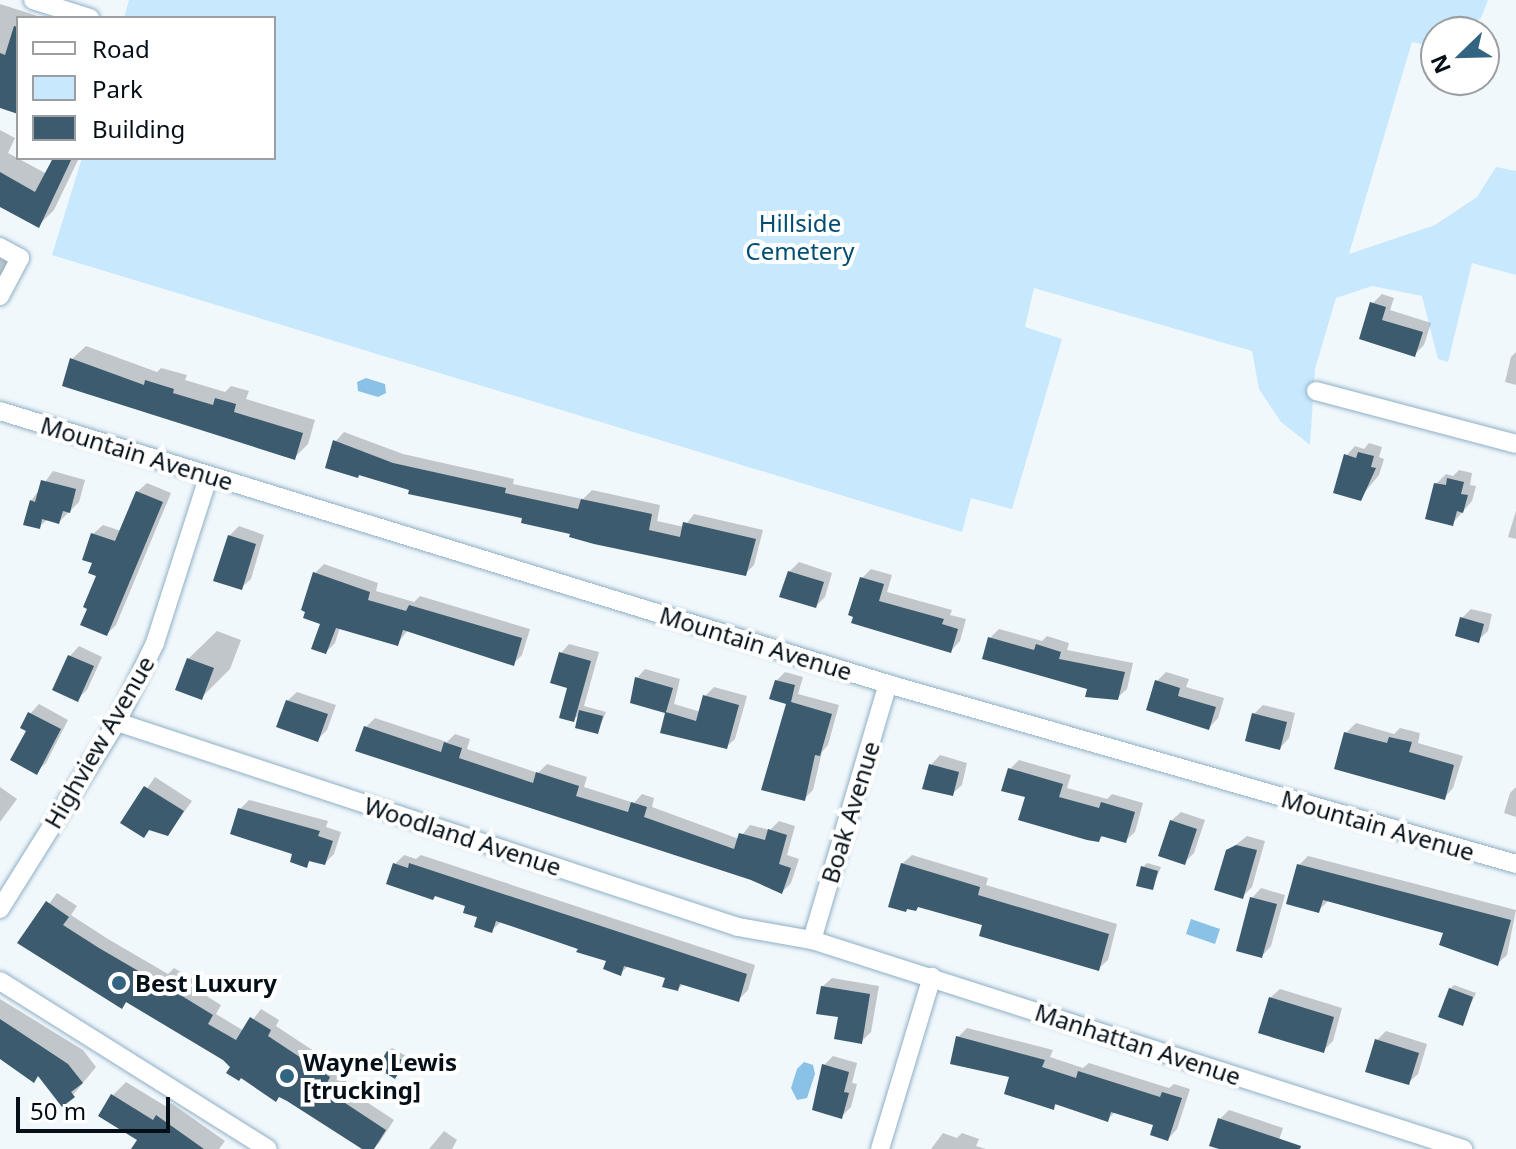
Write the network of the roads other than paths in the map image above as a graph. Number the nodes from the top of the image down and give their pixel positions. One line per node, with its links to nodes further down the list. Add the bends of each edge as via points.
1 (33, 0): 2 (street)
2 (84, 16)
3 (0, 247): 4 (street, via 20,258)
4 (0, 296)
5 (1316, 391): 7 (street)
6 (0, 411): 8 (street, Mountain Avenue)
7 (1516, 444)
8 (209, 475): 9 (street, Mountain Avenue); 10 (street, Highview Avenue, via 155,643)
9 (888, 684): 11 (street, Mountain Avenue); 13 (street, Boak Avenue)
10 (117, 722): 12 (street, Highview Avenue); 13 (street, Woodland Avenue, via 738,927)
11 (1516, 864)
12 (0, 909)
13 (812, 940): 14 (street, Manhattan Avenue)
14 (932, 977): 17 (street); 18 (street, Manhattan Avenue)
15 (0, 981): 16 (street)
16 (268, 1149)
17 (880, 1149)
18 (1463, 1149)

